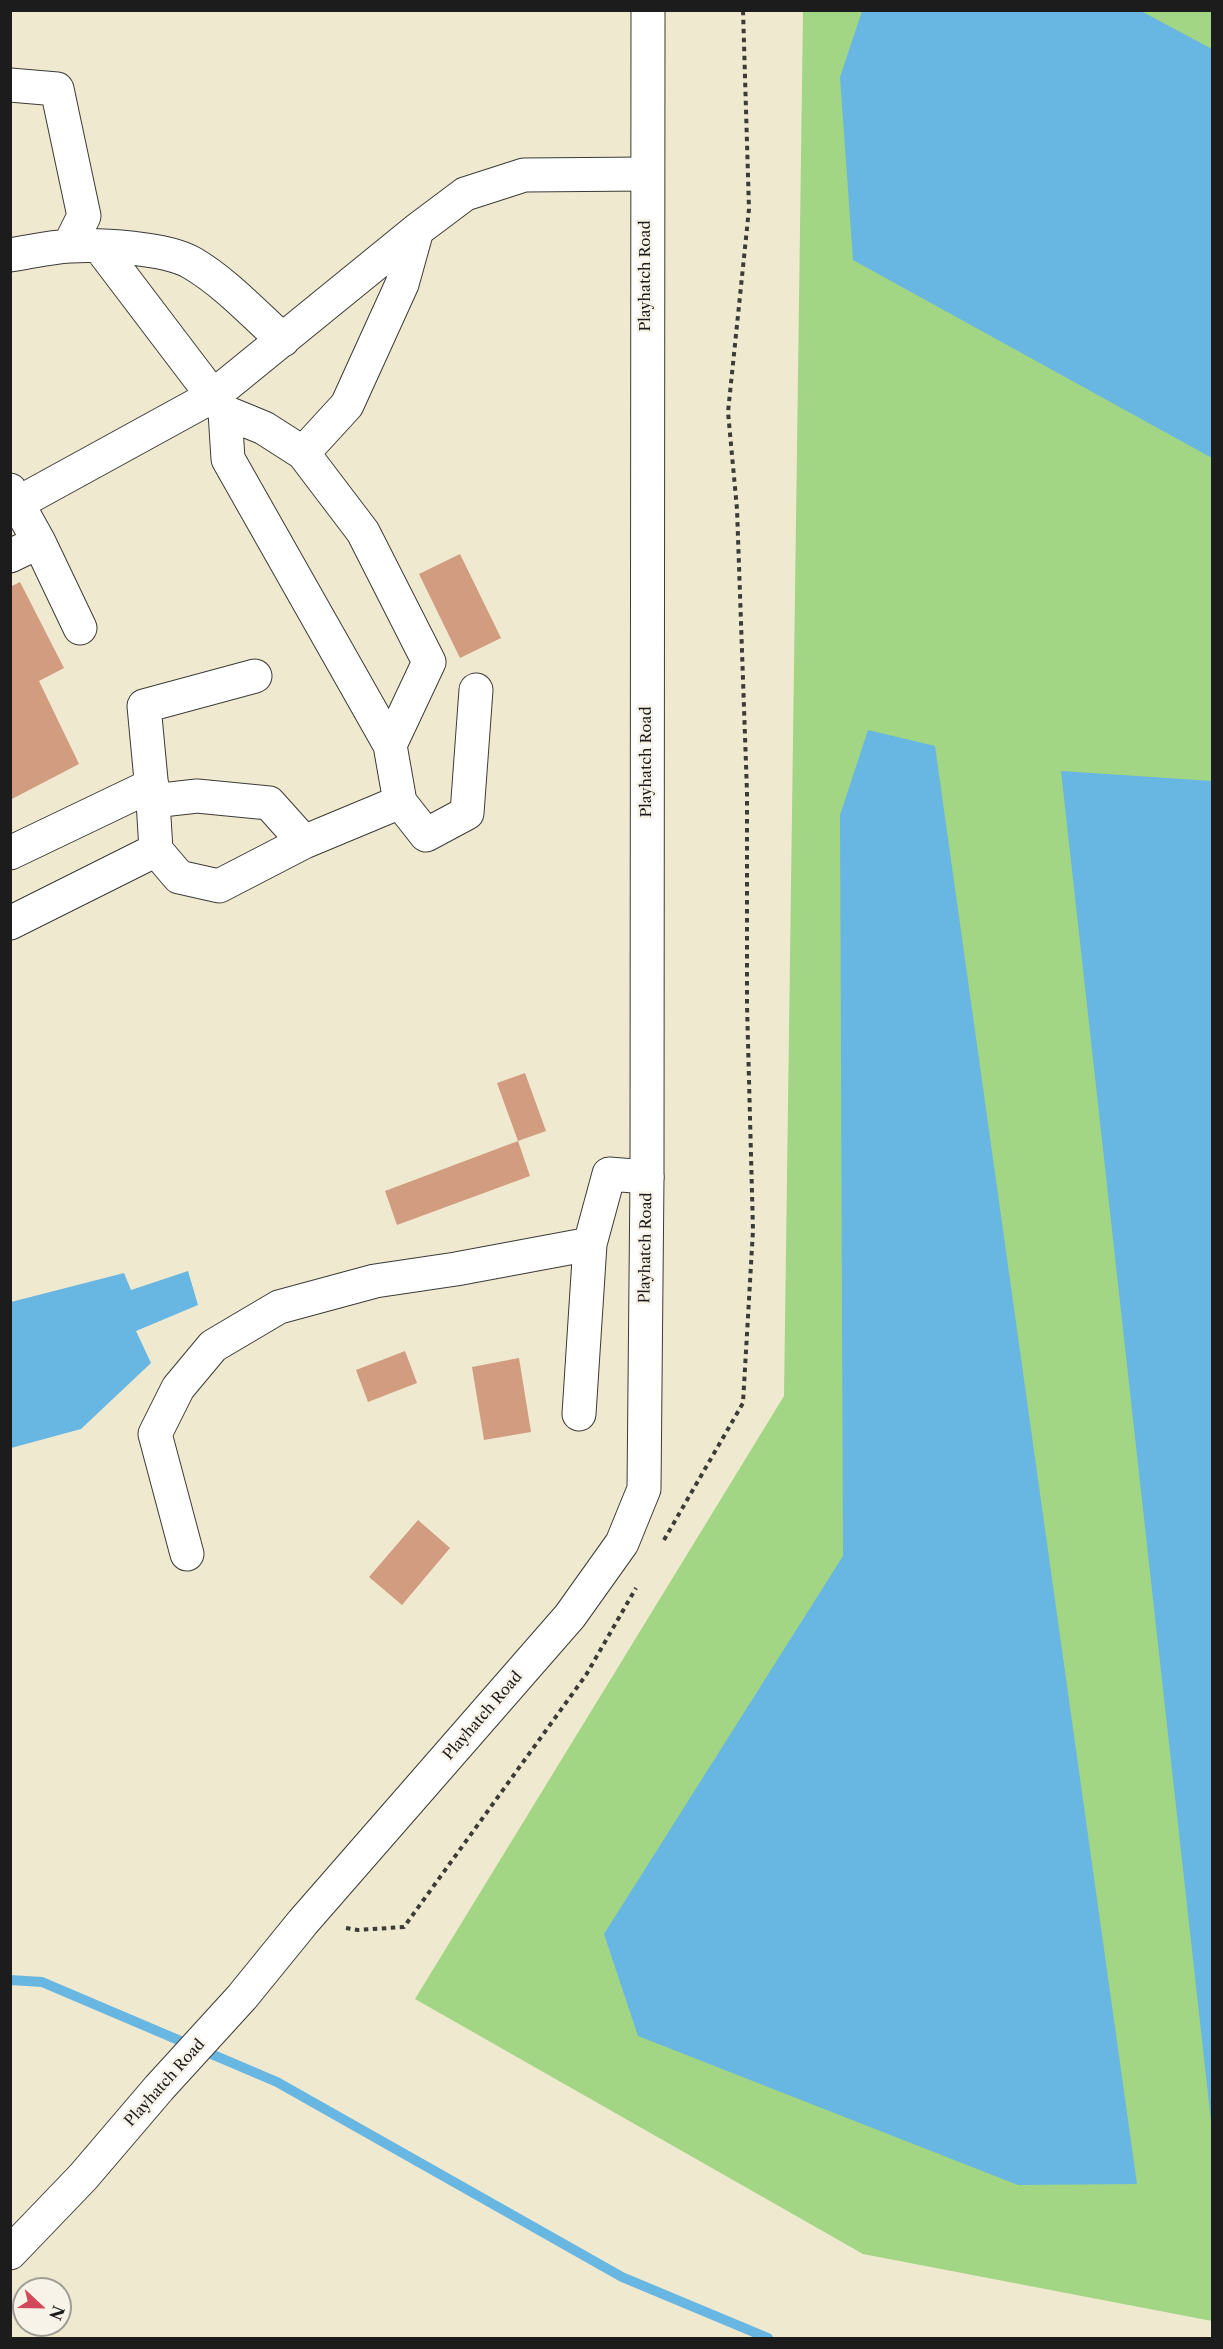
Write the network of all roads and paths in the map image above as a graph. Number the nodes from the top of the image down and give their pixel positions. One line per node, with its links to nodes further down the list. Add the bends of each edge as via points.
1 (648, 10): 3 (main road, Playhatch Road)
2 (10, 85): 5 (main road, via 57,88 84,216)
3 (646, 174): 4 (main road, via 524,175 465,194); 22 (main road, Playhatch Road)
4 (417, 230): 7 (main road); 9 (main road, via 402,284 347,405)
5 (84, 246): 6 (main road); 7 (main road, via 161,253 190,262 219,282); 8 (main road)
6 (10, 255)
7 (283, 340): 8 (main road)
8 (219, 404): 9 (main road); 10 (main road); 15 (main road, via 228,459)
9 (303, 453): 15 (main road, via 363,532 429,662)
10 (14, 497): 11 (main road)
11 (25, 549): 12 (main road)
12 (80, 628)
13 (255, 676): 16 (main road, via 144,705)
14 (476, 690): 17 (main road, via 467,813 426,835)
15 (390, 745): 17 (main road)
16 (153, 793): 18 (main road, via 269,803); 19 (main road); 20 (main road)
17 (400, 802): 18 (main road)
18 (304, 842): 19 (main road, via 219,886 179,877)
19 (156, 850): 21 (main road)
20 (10, 853)
21 (10, 923)
22 (647, 1177): 23 (main road, via 609,1174); 26 (main road, Playhatch Road, via 644,1489 622,1543 570,1616 242,1997)
23 (590, 1244): 24 (main road); 25 (main road, via 343,1289 279,1307 213,1346 178,1388 154,1434)
24 (579, 1414)
25 (187, 1554)
26 (10, 2253)

